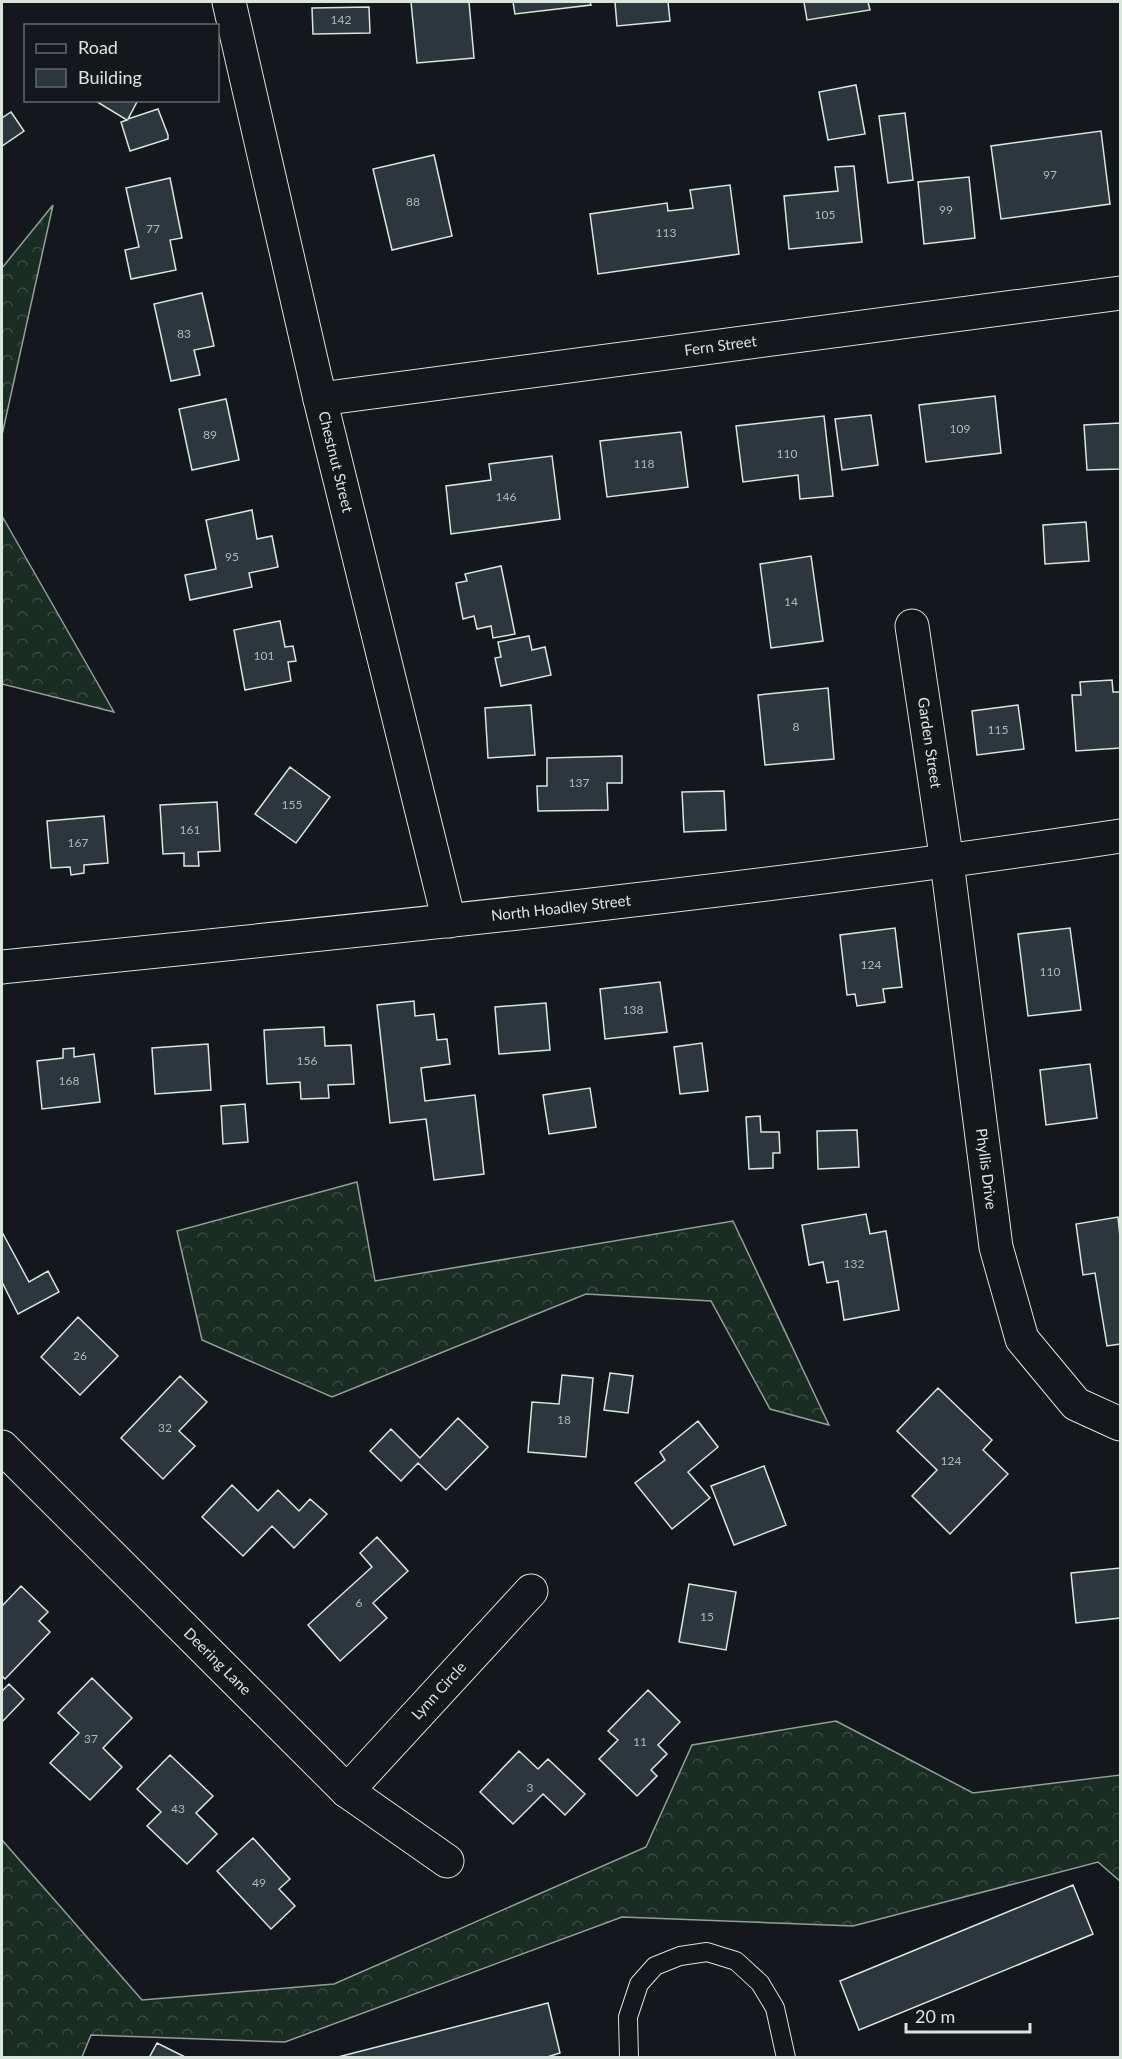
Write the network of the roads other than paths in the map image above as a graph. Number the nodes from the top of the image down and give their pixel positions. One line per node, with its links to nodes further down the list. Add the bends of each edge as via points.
1 (228, 2): 3 (street, Chestnut Street)
2 (1120, 293): 3 (street, Fern Street)
3 (320, 399): 7 (street, Chestnut Street)
4 (912, 626): 6 (street, Garden Street)
5 (1120, 836): 6 (street, North Hoadley Street)
6 (947, 862): 7 (street, North Hoadley Street); 9 (street, Phyllis Drive, via 996,1247 1022,1339 1076,1404)
7 (449, 921): 8 (street, North Hoadley Street)
8 (2, 968)
9 (1120, 1424)
10 (2, 1447): 12 (street, Deering Lane)
11 (531, 1591): 12 (street, Lynn Circle)
12 (347, 1791): 13 (street, Deering Lane)
13 (447, 1861)
14 (629, 2058): 15 (lane, via 628,2017 639,1984 655,1966 680,1956 707,1952 736,1961 760,1983 775,2008)
15 (786, 2058)

